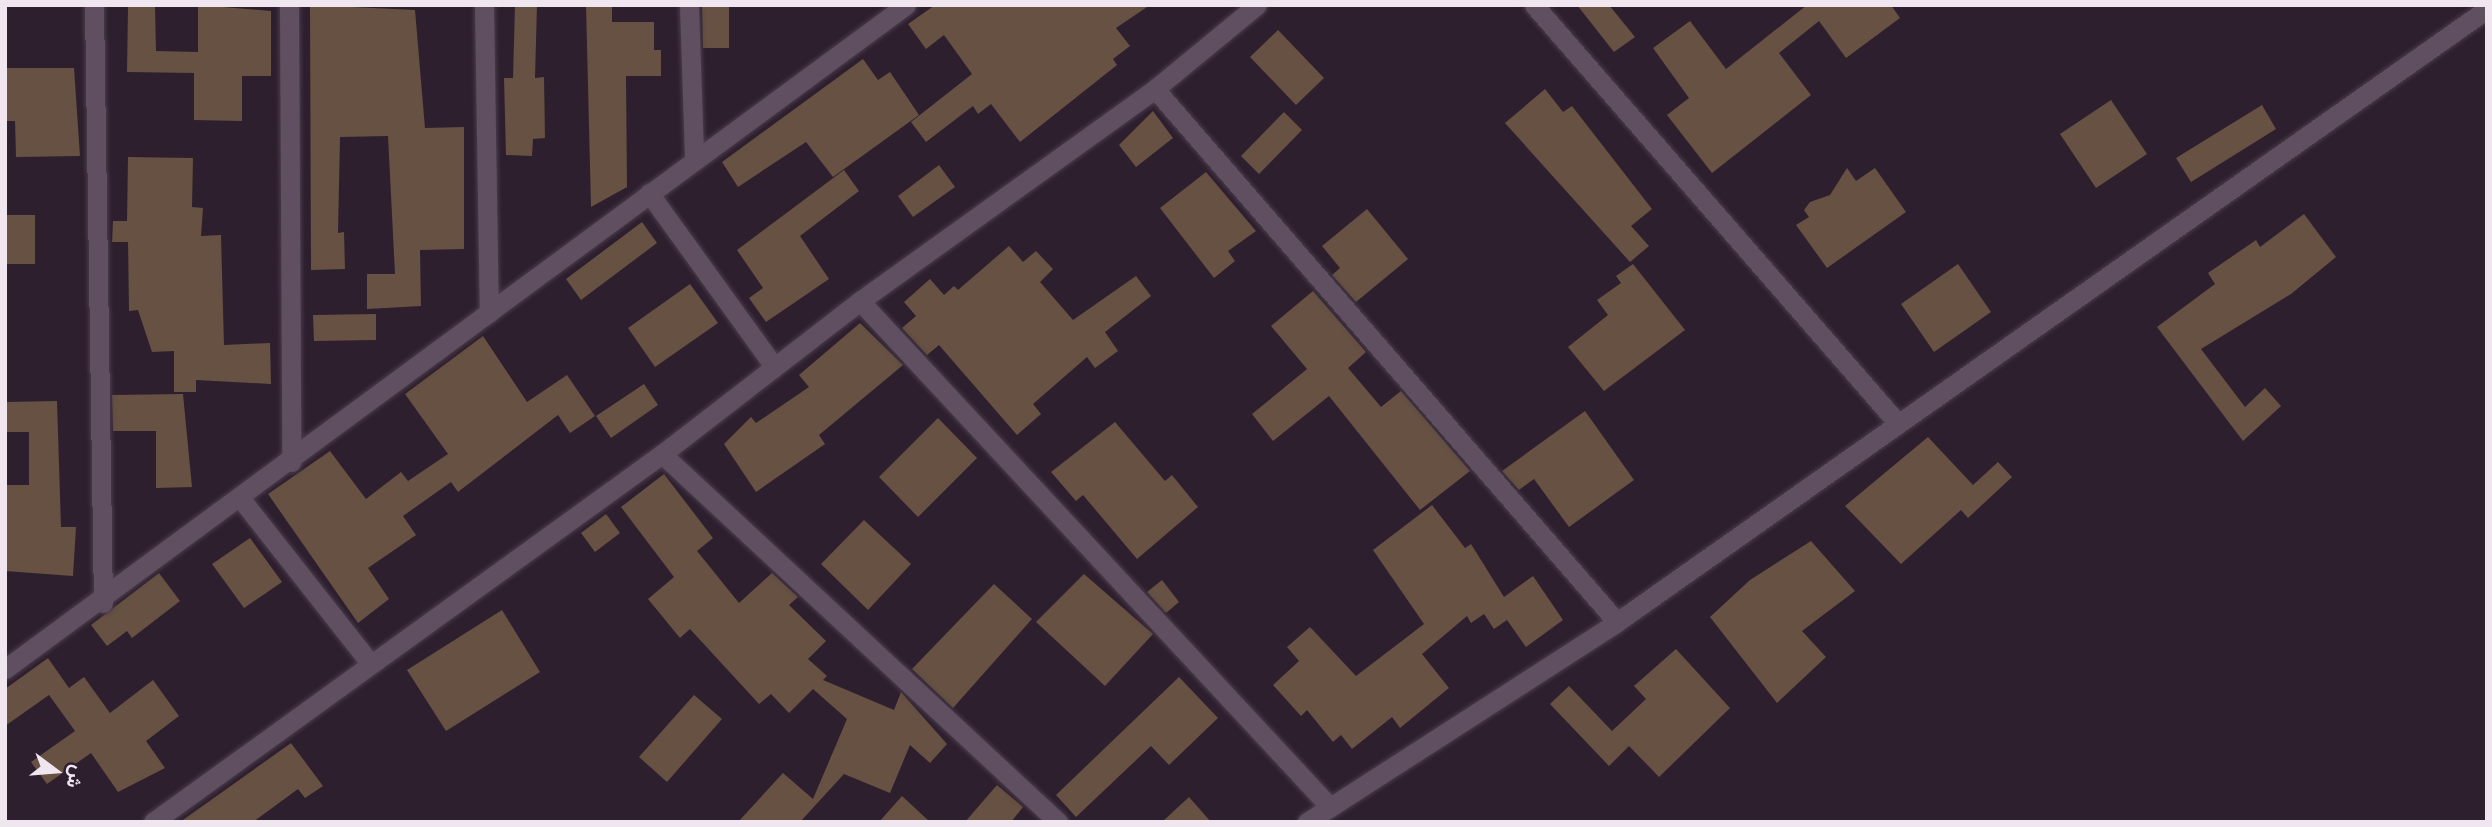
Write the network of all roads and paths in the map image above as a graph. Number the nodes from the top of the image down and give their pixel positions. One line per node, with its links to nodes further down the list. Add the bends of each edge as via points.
1 (94, 5): 19 (street)
2 (289, 5): 17 (street)
3 (484, 5): 13 (street)
4 (689, 5): 10 (street)
5 (1257, 5): 9 (street)
6 (1534, 5): 15 (street)
7 (904, 6): 10 (street)
8 (2487, 9): 15 (street)
9 (1155, 89): 12 (street); 20 (street)
10 (694, 159): 11 (street)
11 (649, 193): 13 (street); 14 (street)
12 (860, 301): 14 (street); 23 (street)
13 (489, 313): 17 (street)
14 (774, 366): 16 (street)
15 (1895, 421): 20 (street)
16 (662, 454): 21 (street); 25 (street)
17 (291, 461): 18 (street)
18 (241, 499): 19 (street); 21 (street)
19 (103, 603): 22 (street)
20 (1617, 622): 23 (street)
21 (371, 664): 24 (street)
22 (5, 670)
23 (1330, 807): 26 (street)
24 (153, 822)
25 (1058, 822)
26 (1307, 822)

